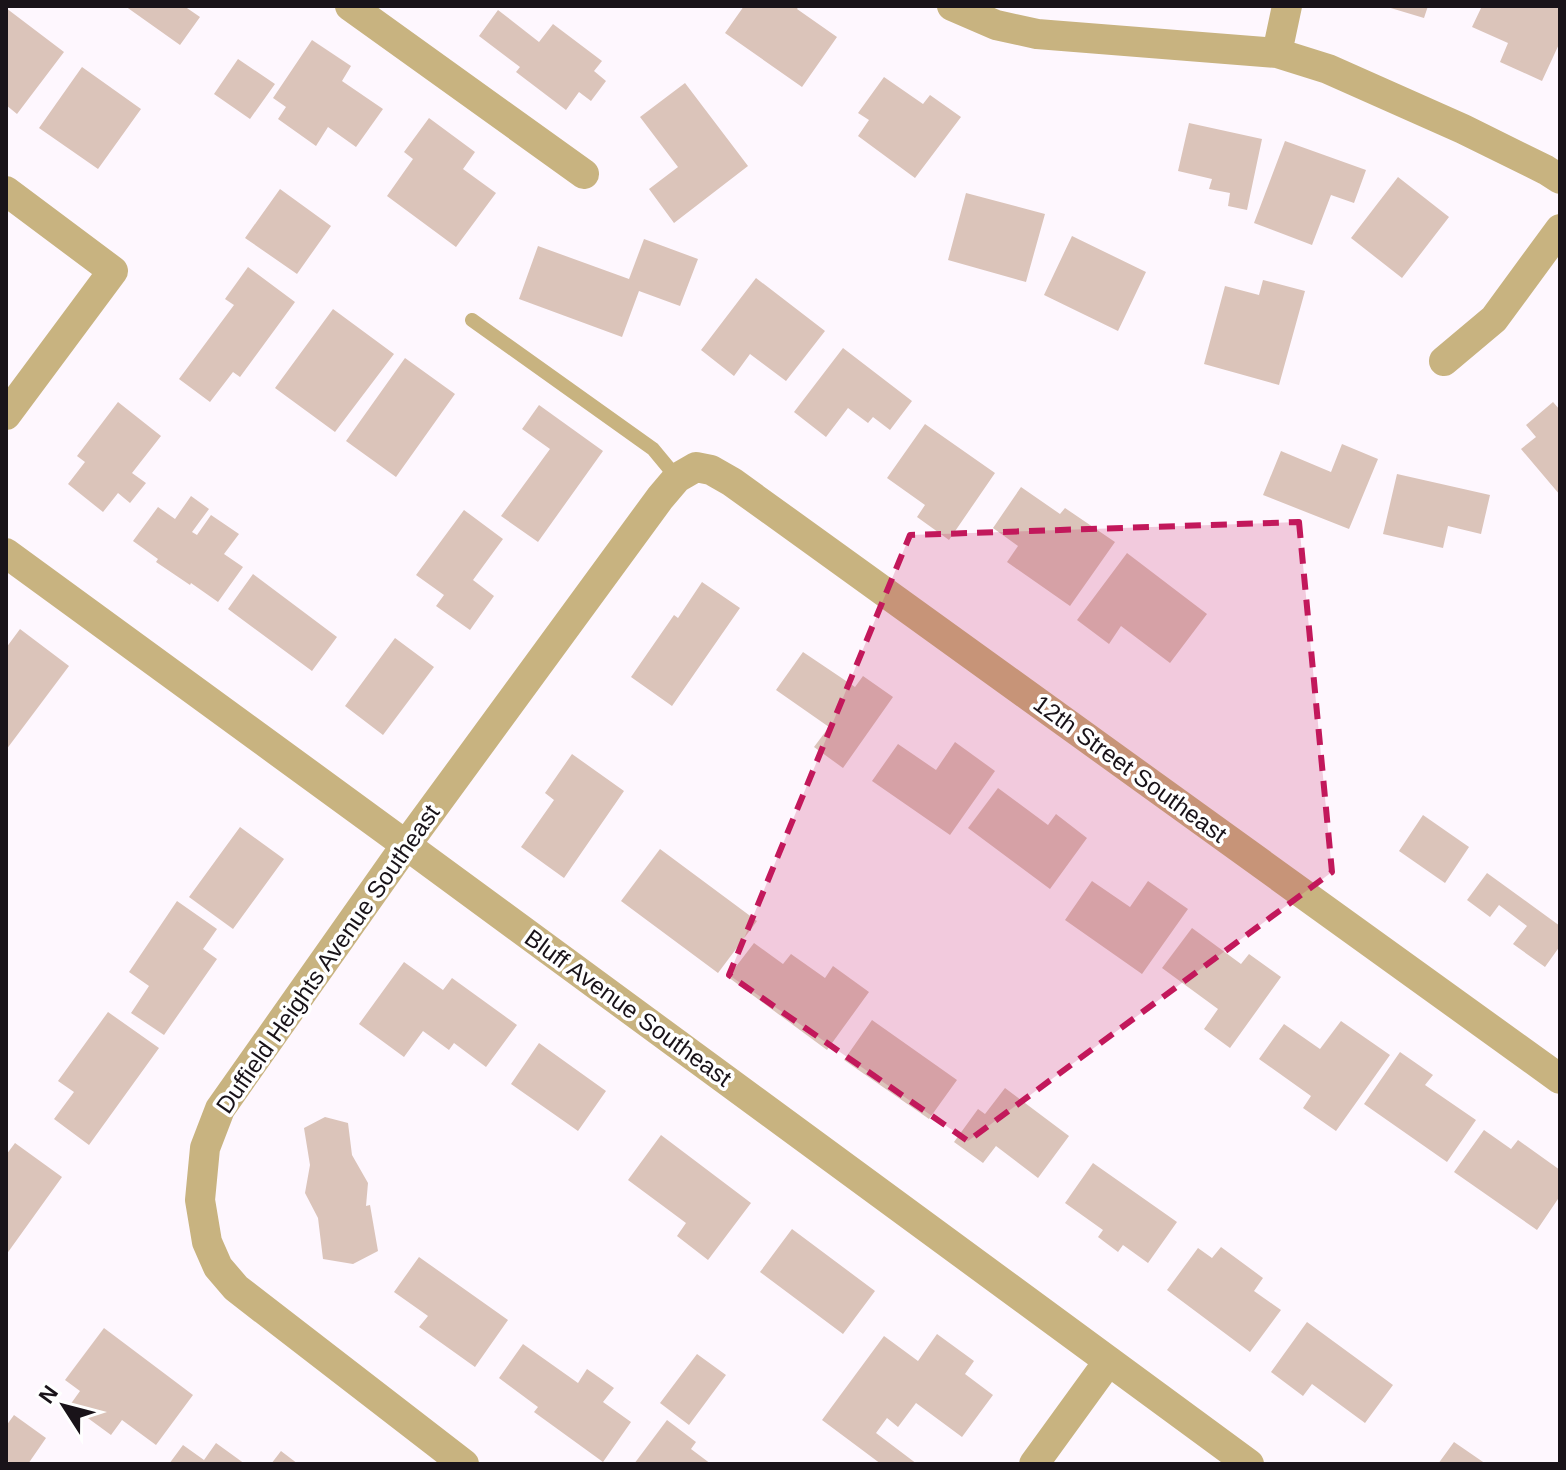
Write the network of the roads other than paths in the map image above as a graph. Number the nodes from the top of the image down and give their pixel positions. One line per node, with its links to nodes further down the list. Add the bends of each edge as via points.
1 (350, 6): 5 (street)
2 (952, 6): 4 (street, via 996,25 1037,34)
3 (1287, 6): 4 (street)
4 (1277, 53): 6 (street, via 1328,69 1463,129)
5 (584, 174)
6 (1560, 179)
7 (6, 191): 11 (street, via 113,271)
8 (1560, 229): 10 (street, via 1494,319)
9 (472, 320): 12 (lane)
10 (1444, 361)
11 (6, 415)
12 (686, 473): 14 (street, Duffield Heights Avenue Southeast, via 660,498); 15 (street, 12th Street Southeast, via 711,470 732,482)
13 (6, 553): 14 (street, Bluff Avenue Southeast)
14 (406, 845): 16 (street, Bluff Avenue Southeast); 17 (street, Duffield Heights Avenue Southeast, via 220,1109 205,1148 200,1200 207,1242 218,1267 236,1288)
15 (1560, 1079)
16 (1108, 1362): 18 (street); 19 (street, Bluff Avenue Southeast)
17 (464, 1464)
18 (1034, 1464)
19 (1249, 1464)

